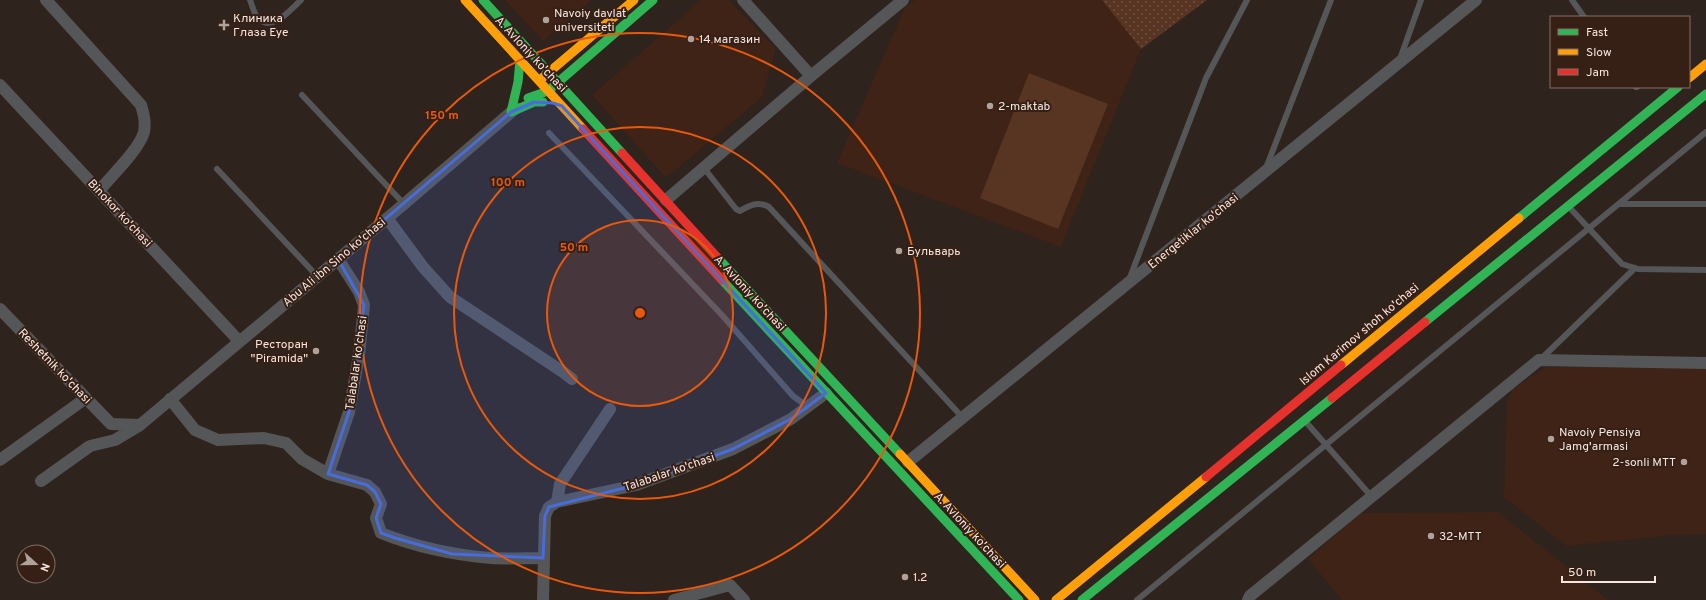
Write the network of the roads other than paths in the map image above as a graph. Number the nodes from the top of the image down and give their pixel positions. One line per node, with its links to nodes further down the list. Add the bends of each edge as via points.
1 (46, 0): 43 (street, via 141,105 145,118 144,132 137,146)
2 (250, 0): 3 (lane, via 256,16 268,24 281,18)
3 (301, 0)
4 (465, 0): 20 (main road, A. Avloniy ko'chasi)
5 (483, 0): 18 (main road, A. Avloniy ko'chasi)
6 (634, 0): 19 (main road, Abu Ali ibn Sino ko'chasi)
7 (653, 0): 23 (main road, Abu Ali ibn Sino ko'chasi)
8 (743, 0): 25 (street)
9 (890, 0): 16 (street)
10 (903, 0): 16 (street)
11 (1247, 0): 55 (lane, via 1206,78)
12 (1331, 0): 42 (lane)
13 (1421, 0): 21 (lane)
14 (1476, 0): 21 (street, Energetiklar ko'chasi)
15 (1572, 0): 17 (lane)
16 (886, 14): 25 (street)
17 (1583, 16)
18 (530, 51): 19 (main road, via 549,57); 24 (main road, A. Avloniy ko'chasi)
19 (567, 56): 24 (main road, Abu Ali ibn Sino ko'chasi)
20 (520, 60): 27 (main road, A. Avloniy ko'chasi); 37 (main road)
21 (1398, 64): 42 (street, Energetiklar ko'chasi)
22 (1706, 64): 26 (main road)
23 (576, 66): 28 (main road, Abu Ali ibn Sino ko'chasi); 35 (main road, via 572,83)
24 (549, 72): 27 (main road, Abu Ali ibn Sino ko'chasi); 28 (main road, A. Avloniy ko'chasi)
25 (811, 76): 40 (street)
26 (1690, 77)
27 (539, 80): 31 (main road, A. Avloniy ko'chasi); 34 (main road, Abu Ali ibn Sino ko'chasi)
28 (558, 82): 31 (main road, Abu Ali ibn Sino ko'chasi); 35 (main road, A. Avloniy ko'chasi)
29 (0, 85): 43 (street, Binokor ko'chasi)
30 (1677, 88): 82 (main road, Islom Karimov shoh ko'chasi)
31 (548, 91): 34 (main road, Abu Ali ibn Sino ko'chasi); 36 (main road, A. Avloniy ko'chasi)
32 (1706, 94): 48 (main road)
33 (302, 95): 45 (lane)
34 (528, 98): 37 (street, Abu Ali ibn Sino ko'chasi)
35 (573, 100): 44 (main road, A. Avloniy ko'chasi)
36 (562, 106): 37 (main road, via 540,101); 61 (main road, A. Avloniy ko'chasi)
37 (511, 112): 45 (street, Abu Ali ibn Sino ko'chasi)
38 (1706, 132): 46 (lane)
39 (549, 133): 64 (lane, via 721,314 793,396)
40 (704, 168): 44 (street); 66 (lane, via 736,209 740,211 750,205 761,203 769,207)
41 (217, 169): 54 (lane)
42 (1264, 173): 55 (street, Energetiklar ko'chasi)
43 (99, 191): 57 (street, Binokor ko'chasi)
44 (666, 200): 71 (main road, A. Avloniy ko'chasi)
45 (404, 204): 49 (street, Abu Ali ibn Sino ko'chasi)
46 (1619, 204): 47 (lane); 50 (lane)
47 (1706, 204)
48 (1568, 206): 50 (lane); 67 (main road)
49 (387, 218): 51 (street, Abu Ali ibn Sino ko'chasi); 60 (street, via 423,267 450,297)
50 (1590, 228): 52 (lane, via 1622,264); 69 (lane)
51 (338, 259): 54 (street, Abu Ali ibn Sino ko'chasi); 72 (street, Talabalar ko'chasi, via 359,292 364,305 349,412)
52 (1635, 268): 53 (lane); 58 (lane)
53 (1706, 270)
54 (317, 276): 57 (street, Abu Ali ibn Sino ko'chasi)
55 (1127, 285): 66 (street, Energetiklar ko'chasi)
56 (0, 309): 62 (street, Reshetnik ko'chasi)
57 (239, 340): 63 (street, Abu Ali ibn Sino ko'chasi)
58 (1540, 360): 59 (street); 74 (street)
59 (1706, 363)
60 (572, 379)
61 (826, 393): 64 (street, Talabalar ko'chasi); 77 (main road, A. Avloniy ko'chasi)
62 (86, 398): 68 (street, Reshetnik ko'chasi, via 111,424); 70 (street)
63 (170, 399): 68 (street, Abu Ali ibn Sino ko'chasi); 72 (street, via 195,430 218,440 264,438 286,443 302,459)
64 (808, 407): 75 (street, Talabalar ko'chasi, via 791,419 733,449 636,485)
65 (610, 409): 75 (street, via 560,484)
66 (963, 418): 71 (street, Energetiklar ko'chasi)
67 (1304, 420): 69 (lane); 83 (main road)
68 (140, 425): 73 (street, Abu Ali ibn Sino ko'chasi, via 115,440 90,446)
69 (1325, 445): 74 (lane); 84 (lane)
70 (0, 460)
71 (908, 462): 81 (main road, A. Avloniy ko'chasi)
72 (328, 474): 76 (street, via 367,485 375,492 381,504 376,518 381,533 452,554 492,558)
73 (41, 481)
74 (1371, 496): 85 (street, via 1292,560)
75 (556, 502): 76 (street, via 549,507 546,516)
76 (543, 558): 78 (street)
77 (1014, 598)
78 (543, 600)
79 (674, 600): 80 (street, via 730,585)
80 (744, 600)
81 (1035, 600)
82 (1056, 600)
83 (1082, 600)
84 (1137, 600)
85 (1248, 600)

